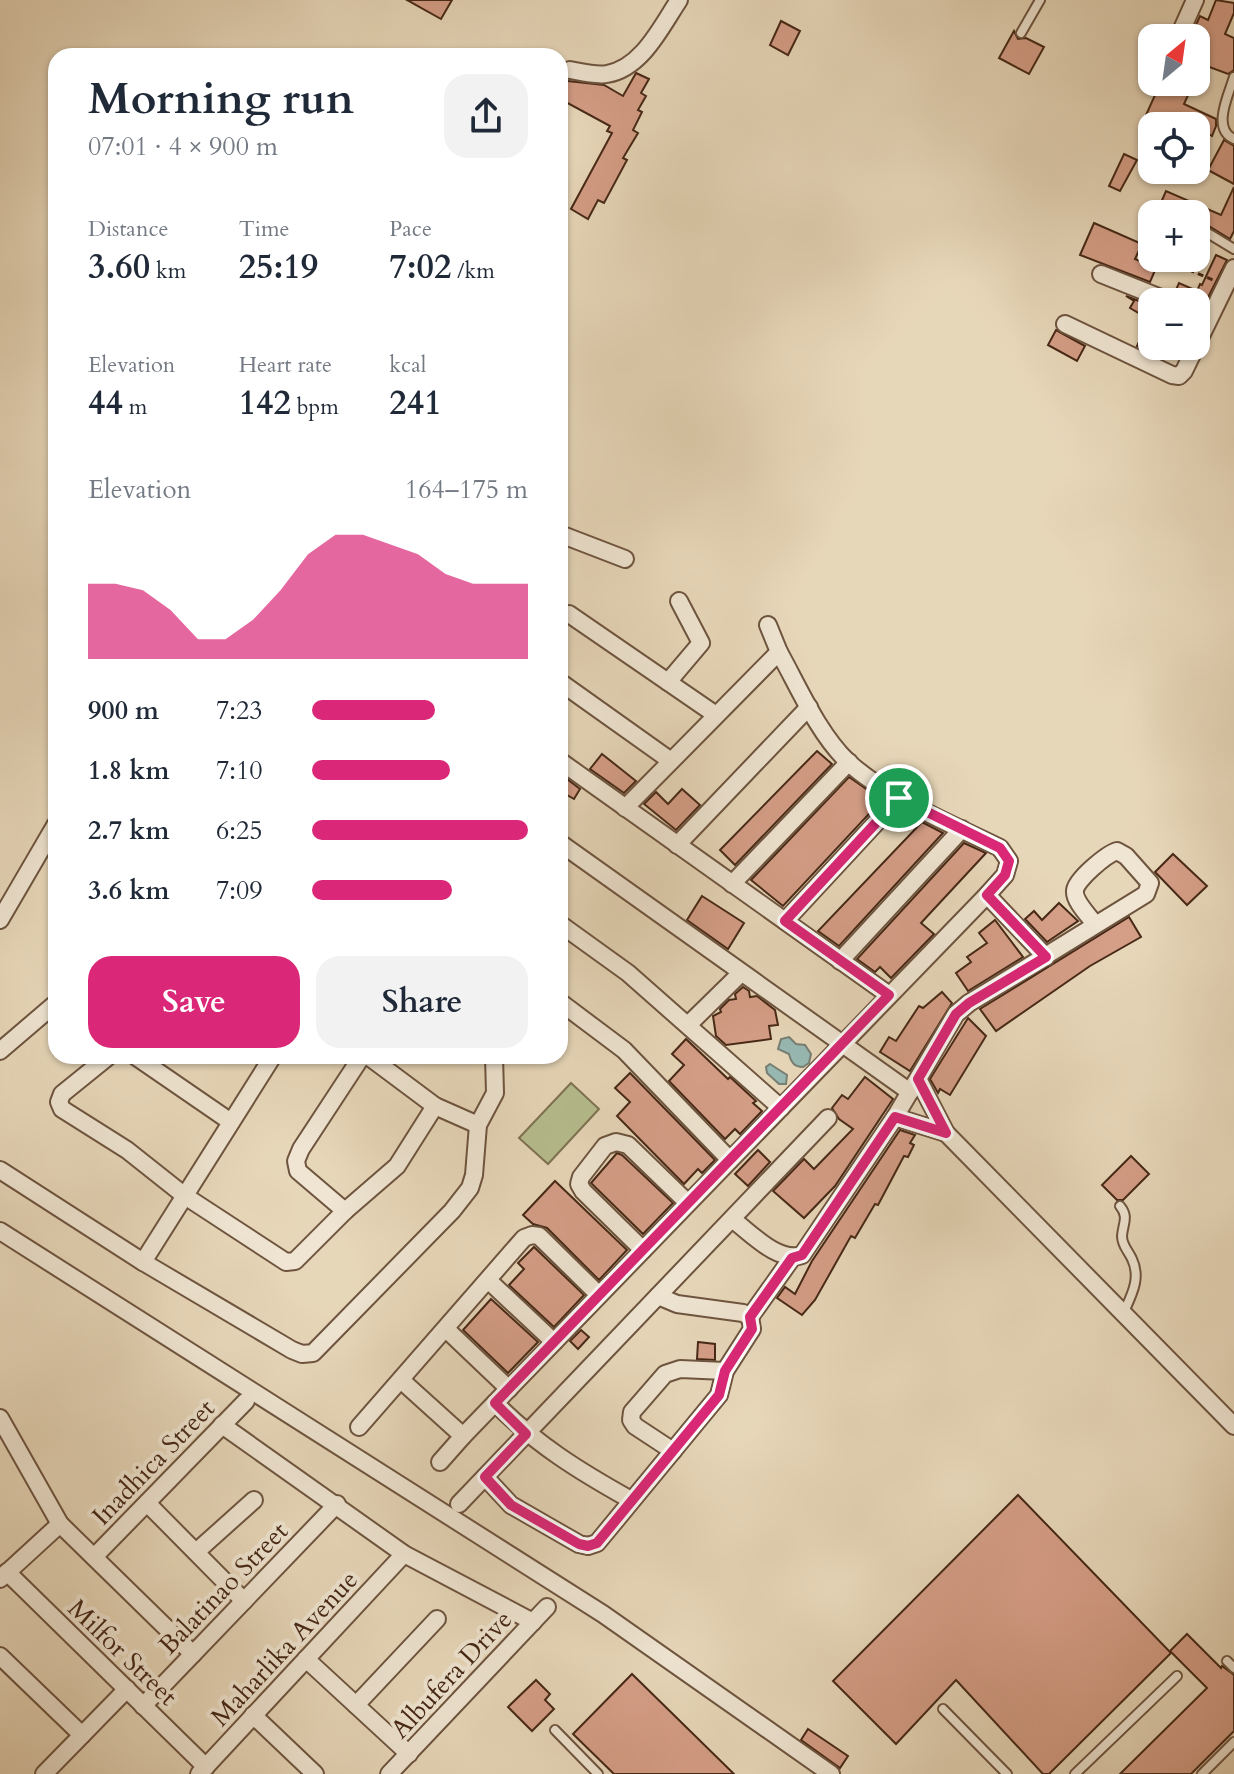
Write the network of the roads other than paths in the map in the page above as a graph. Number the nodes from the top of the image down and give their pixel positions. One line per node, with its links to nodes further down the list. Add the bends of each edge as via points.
1 (679, 0): 6 (street, via 650,44 626,68 605,75)
2 (1040, 0): 5 (lane)
3 (1195, 0): 4 (street)
4 (1184, 24)
5 (1021, 33)
6 (570, 70)
7 (1234, 77): 8 (lane, via 1223,115 1223,127)
8 (1234, 139)
9 (1210, 234): 10 (lane)
10 (1234, 249)
11 (1234, 268): 14 (street)
12 (1101, 274): 13 (street)
13 (1138, 289)
14 (1210, 306)
15 (1065, 324): 16 (street)
16 (1138, 359)
17 (1141, 360): 18 (street, via 1179,376)
18 (1185, 360)
19 (568, 537): 20 (street)
20 (625, 559)
21 (679, 601): 25 (street, via 701,643)
22 (569, 614): 25 (street)
23 (768, 625): 24 (street)
24 (779, 652): 27 (street); 28 (street)
25 (668, 682): 28 (street)
26 (568, 688): 29 (street)
27 (809, 707): 30 (street); 36 (street)
28 (716, 715): 29 (street)
29 (671, 761): 33 (street)
30 (849, 762): 32 (street); 38 (street)
31 (568, 767): 33 (street)
32 (899, 798): 34 (street); 41 (street)
33 (625, 808): 36 (street)
34 (962, 829): 39 (street, via 1000,848 1009,861 1005,875); 45 (street)
35 (48, 838): 40 (street)
36 (677, 845): 38 (street)
37 (568, 849): 46 (street)
38 (732, 884): 41 (street)
39 (987, 895): 44 (street); 47 (street)
40 (0, 920)
41 (785, 921): 45 (street)
42 (1095, 924): 42 (street, via 1150,889 1117,851 1075,888); 44 (street)
43 (568, 930): 50 (street)
44 (1046, 957): 59 (street, via 956,1014)
45 (840, 961): 47 (street)
46 (740, 974): 50 (street); 51 (street)
47 (889, 995): 51 (street)
48 (568, 1008): 67 (street, via 624,1050)
49 (48, 1010): 52 (street)
50 (688, 1025): 61 (street)
51 (842, 1044): 59 (street); 61 (street)
52 (0, 1051)
53 (99, 1064): 69 (street, via 62,1094 62,1109 127,1150)
54 (147, 1064): 64 (street)
55 (268, 1064): 64 (street)
56 (359, 1064): 72 (street, via 296,1161 298,1171)
57 (376, 1064): 60 (street)
58 (494, 1064): 65 (street, via 495,1093)
59 (914, 1086): 62 (street); 66 (street)
60 (435, 1106): 65 (street); 72 (street, via 397,1166)
61 (781, 1108): 67 (street)
62 (895, 1117): 66 (street); 76 (street, via 802,1255)
63 (828, 1118): 73 (street)
64 (231, 1122): 69 (street)
65 (478, 1125): 77 (street, via 470,1188 313,1353 292,1350)
66 (946, 1133): 81 (street)
67 (730, 1160): 70 (street)
68 (0, 1170): 77 (street)
69 (185, 1196): 72 (street, via 286,1262 295,1261); 77 (street)
70 (688, 1203): 75 (street); 75 (street, via 628,1145 605,1146 579,1184)
71 (1120, 1206): 81 (lane, via 1126,1219 1125,1248 1137,1273)
72 (345, 1211)
73 (732, 1219): 76 (street); 80 (street)
74 (0, 1231): 131 (street, via 603,1614)
75 (643, 1250): 79 (street)
76 (792, 1258): 82 (street)
77 (143, 1262)
78 (489, 1281): 79 (street, via 532,1235); 83 (street); 84 (street)
79 (599, 1295): 84 (street)
80 (658, 1296): 82 (street); 94 (street)
81 (1123, 1313): 92 (street)
82 (750, 1317): 85 (street, via 752,1329)
83 (446, 1329): 86 (street); 87 (street)
84 (554, 1342): 87 (street)
85 (725, 1371): 96 (street, via 719,1395); 96 (street, via 680,1369 665,1374 632,1412 635,1426)
86 (401, 1380): 93 (street); 95 (street)
87 (509, 1389): 89 (street)
88 (246, 1401): 91 (street, Inadhica Street)
89 (495, 1403): 94 (street); 95 (street)
90 (0, 1418): 104 (street)
91 (222, 1425): 101 (street, Inadhica Street); 102 (street)
92 (1234, 1426)
93 (359, 1427)
94 (526, 1434): 98 (street); 100 (street)
95 (463, 1436): 97 (street)
96 (673, 1451): 100 (street)
97 (440, 1462)
98 (485, 1477): 100 (street, via 511,1505 588,1546 597,1543); 103 (street)
99 (254, 1500): 105 (street)
100 (631, 1500)
101 (147, 1503): 105 (street); 107 (street, Inadhica Street)
102 (337, 1504): 106 (street); 109 (street, Balatinao Street)
103 (459, 1504)
104 (60, 1524): 107 (street); 108 (street)
105 (196, 1552): 109 (street)
106 (404, 1554): 112 (street); 115 (street, Maharlika Avenue)
107 (94, 1557): 113 (street)
108 (4, 1576): 117 (street, Milfor Street)
109 (244, 1601): 113 (street, Balatinao Street)
110 (547, 1607): 112 (street, Albufera Drive)
111 (437, 1619): 118 (street)
112 (533, 1622): 125 (street, Albufera Drive)
113 (193, 1654): 119 (street, Balatinao Street)
114 (0, 1656): 123 (street)
115 (306, 1659): 118 (street); 121 (street, Maharlika Avenue)
116 (1177, 1676): 133 (lane)
117 (127, 1689): 119 (street, Milfor Street); 123 (street)
118 (356, 1705): 125 (street)
119 (143, 1706): 126 (street, Milfor Street)
120 (943, 1709): 132 (lane)
121 (253, 1715): 126 (street, Maharlika Avenue); 127 (street)
122 (555, 1730): 130 (lane)
123 (82, 1735): 128 (street)
124 (1234, 1742): 134 (lane)
125 (409, 1754): 129 (street, Albufera Drive)
126 (202, 1770)
127 (305, 1771)
128 (44, 1774)
129 (389, 1774)
130 (598, 1774)
131 (831, 1774)
132 (1007, 1774)
133 (1075, 1774)
134 (1202, 1774)

